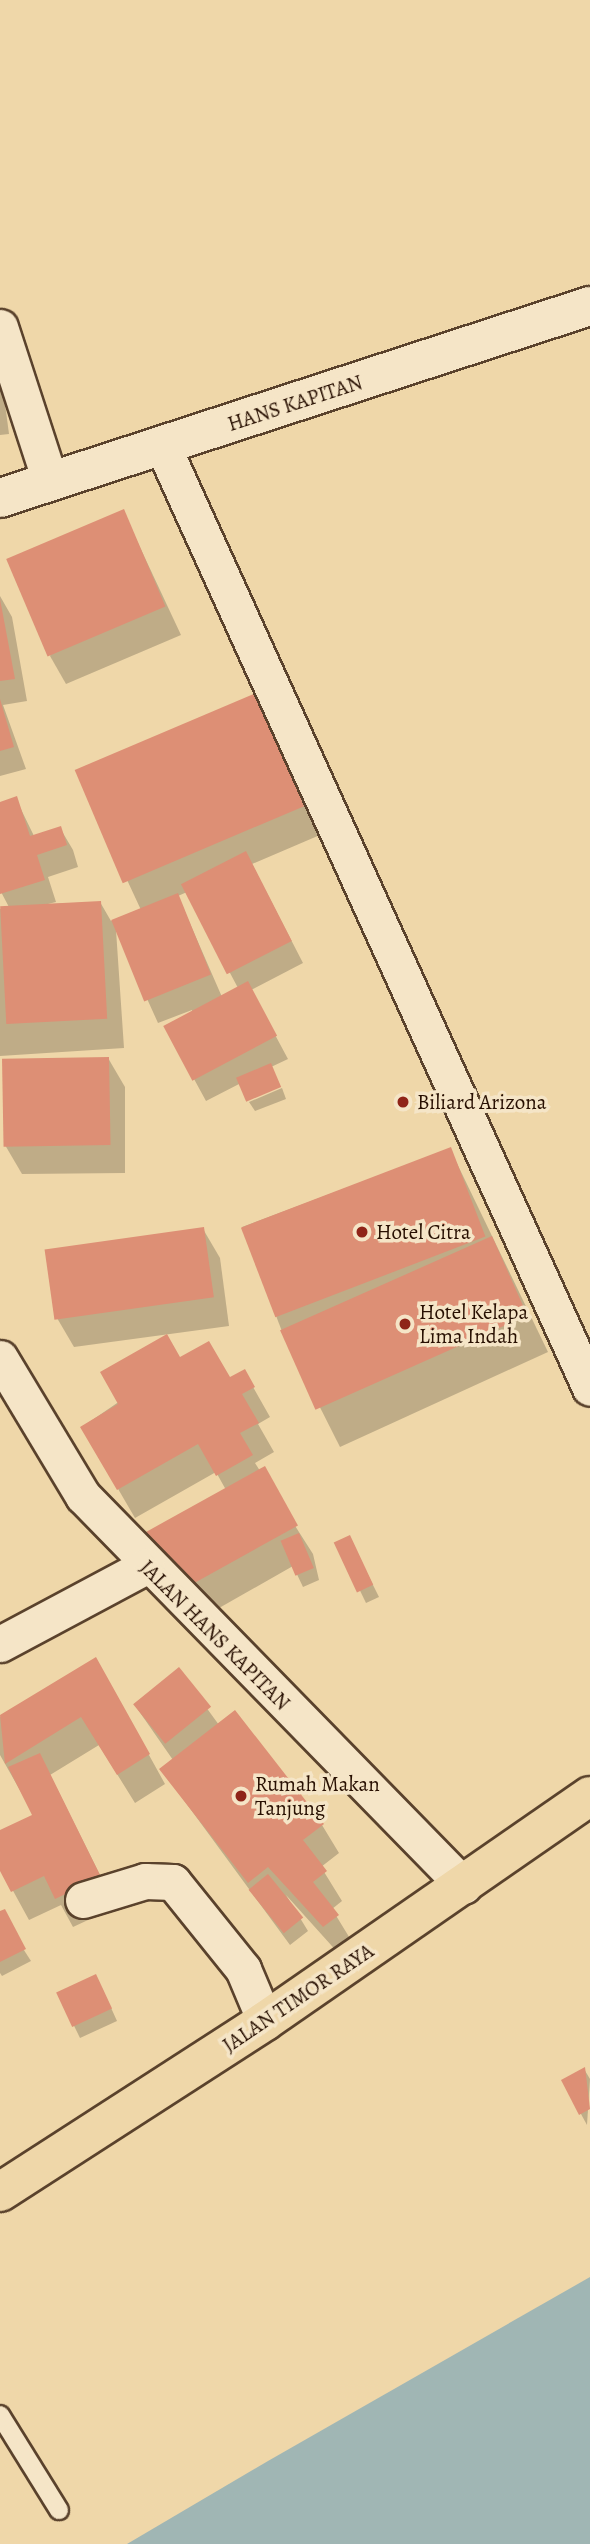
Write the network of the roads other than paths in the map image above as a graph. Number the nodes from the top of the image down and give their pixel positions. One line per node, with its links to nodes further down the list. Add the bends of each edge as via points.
1 (590, 306): 3 (street, HANS KAPITAN)
2 (0, 327): 4 (street)
3 (163, 447): 4 (street, HANS KAPITAN); 7 (street)
4 (50, 481): 5 (street, HANS KAPITAN)
5 (0, 498)
6 (0, 1358): 8 (street, JALAN HANS KAPITAN, via 83,1496)
7 (590, 1388)
8 (146, 1566): 9 (street); 11 (street, JALAN HANS KAPITAN)
9 (0, 1644)
10 (590, 1796): 11 (highway, JALAN TIMOR RAYA)
11 (464, 1886): 13 (highway, JALAN TIMOR RAYA)
12 (83, 1900): 13 (street, via 145,1881 173,1882 243,1969)
13 (265, 2021): 14 (highway, JALAN TIMOR RAYA)
14 (0, 2192)
15 (0, 2415): 16 (lane)
16 (59, 2510)

